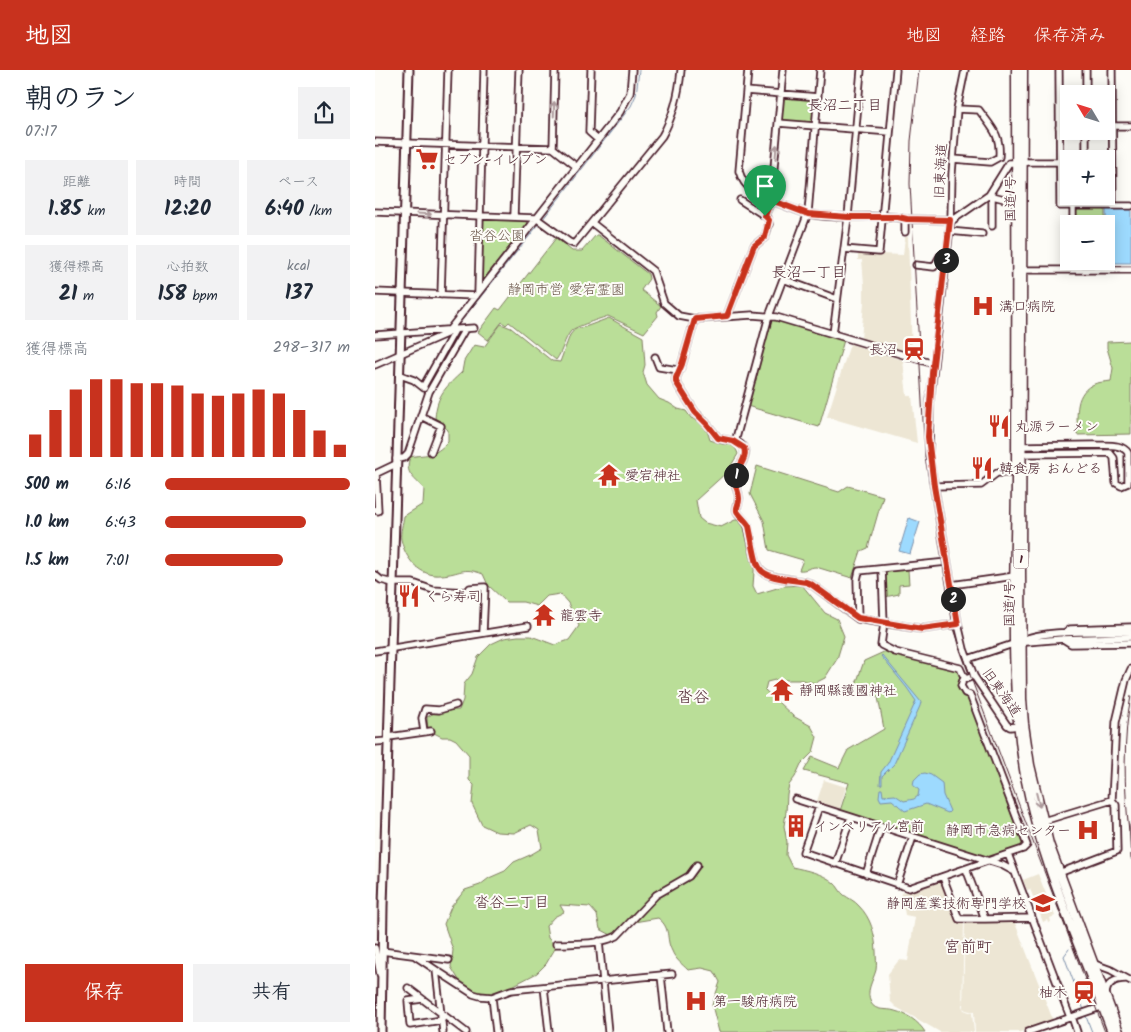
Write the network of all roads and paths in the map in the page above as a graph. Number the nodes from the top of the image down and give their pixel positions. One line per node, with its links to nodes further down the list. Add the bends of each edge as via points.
1 (409, 70): 36 (main road)
2 (448, 70): 37 (street)
3 (484, 70): 38 (street)
4 (519, 70): 39 (street)
5 (555, 70): 40 (street, one-way to 5)
6 (591, 70): 33 (street, via 589,132)
7 (632, 70): 33 (street, via 630,93 625,105)
8 (681, 70): 67 (street, via 680,87 669,124)
9 (748, 70): 22 (street)
10 (783, 70): 23 (street)
11 (820, 70): 24 (street)
12 (861, 70): 31 (street)
13 (896, 70): 32 (street)
14 (965, 70): 25 (street, 旧東海道)
15 (1016, 70): 43 (highway, 国道1号 / 1)
16 (1023, 70): 43 (highway, 国道1号 / 1)
17 (1059, 70): 30 (street)
18 (1086, 70): 20 (street)
19 (1112, 70): 21 (street)
20 (1086, 85)
21 (1111, 85)
22 (746, 91): 23 (street); 48 (street, via 739,171 749,188)
23 (780, 93): 24 (street); 26 (street)
24 (818, 97): 27 (street)
25 (957, 109): 41 (street, via 979,110 999,140); 42 (street, 旧東海道)
26 (778, 123): 27 (street); 48 (street, one-way to 26)
27 (815, 125): 31 (street); 56 (street)
28 (1115, 126): 29 (street)
29 (1131, 126)
30 (1059, 127): 44 (street)
31 (856, 129): 32 (street); 62 (street)
32 (890, 132): 63 (street)
33 (598, 140): 45 (street)
34 (1110, 140): 52 (street)
35 (375, 142): 36 (street)
36 (406, 144): 37 (street); 55 (main road)
37 (446, 144): 38 (street); 57 (street)
38 (482, 146): 39 (street); 58 (street)
39 (517, 147): 40 (street); 60 (street)
40 (553, 148): 45 (street)
41 (999, 156): 42 (street, via 990,162); 43 (street)
42 (953, 159): 66 (street, 旧東海道)
43 (1016, 162): 44 (street); 46 (street); 49 (highway, 国道1号 / 1); 75 (highway, 国道1号 / 1)
44 (1059, 162): 50 (street, via 1060,206)
45 (577, 167): 65 (street)
46 (991, 195): 49 (street); 66 (street); 68 (street)
47 (741, 200): 61 (street)
48 (771, 200): 56 (street); 61 (street)
49 (1016, 202): 75 (highway, 国道1号 / 1)
50 (1073, 206): 51 (street); 59 (street)
51 (1087, 206): 52 (street)
52 (1113, 206): 53 (street)
53 (1131, 206)
54 (375, 212): 55 (street)
55 (403, 212): 57 (street, one-way to 57); 81 (main road)
56 (808, 214): 62 (street); 79 (street)
57 (444, 215): 58 (street); 82 (street)
58 (480, 215): 60 (street); 83 (street)
59 (1073, 215)
60 (514, 216): 65 (street)
61 (765, 216): 85 (street, via 769,220 765,237 754,246)
62 (848, 217): 63 (street); 72 (street)
63 (883, 217): 64 (street); 72 (street, via 879,252)
64 (905, 219): 66 (street); 70 (street)
65 (539, 220): 67 (street, via 574,244); 83 (street)
66 (950, 221): 69 (street, 旧東海道)
67 (592, 223): 87 (street, via 653,270 661,298 668,308 679,316)
68 (992, 226)
69 (949, 231): 71 (street); 73 (street, 旧東海道)
70 (905, 232)
71 (982, 234)
72 (843, 249): 84 (street)
73 (946, 255): 74 (street, via 940,256 934,267); 96 (street, 旧東海道)
74 (916, 265)
75 (1019, 270): 76 (street); 105 (highway, 国道1号 / 1)
76 (1060, 270)
77 (1115, 270): 78 (street)
78 (1131, 270)
79 (783, 280): 84 (street); 86 (street)
80 (375, 292): 81 (street)
81 (401, 292): 82 (street); 91 (main road)
82 (441, 295): 83 (street)
83 (477, 295): 90 (street)
84 (837, 299): 92 (street)
85 (727, 316): 86 (street); 87 (street)
86 (769, 316): 92 (street); 103 (street)
87 (695, 319): 98 (street)
88 (474, 328): 89 (street)
89 (465, 329): 90 (street); 101 (street)
90 (452, 330): 91 (street); 94 (street); 100 (street)
91 (400, 334): 93 (street); 94 (main road)
92 (833, 334): 96 (street)
93 (375, 335)
94 (399, 354): 97 (street); 99 (main road)
95 (655, 357): 98 (street, via 659,367)
96 (933, 364): 111 (street, 旧東海道, via 928,437)
97 (375, 365)
98 (678, 370): 103 (street, via 676,382 695,412 718,438)
99 (400, 375): 100 (street); 108 (main road)
100 (423, 387): 101 (street)
101 (429, 392): 102 (street)
102 (421, 416): 106 (street, via 441,426); 108 (street, via 408,454)
103 (735, 442): 119 (street, via 742,445 745,452 735,478 739,498 736,509 749,526 757,567 770,577 811,584)
104 (1121, 446): 105 (street, via 1095,444); 107 (street); 107 (street, via 1128,453 1129,479 1125,485 1116,483)
105 (1020, 450): 107 (street, via 1102,452); 109 (highway, 国道1号 / 1); 128 (highway, 国道1号 / 1)
106 (431, 452)
107 (1112, 456)
108 (396, 461): 110 (street); 117 (main road)
109 (1016, 473): 111 (street, via 997,473 981,485); 116 (highway, 国道1号 / 1)
110 (376, 474): 112 (street, via 378,511)
111 (934, 486): 113 (street, 旧東海道)
112 (375, 510)
113 (947, 562): 114 (street); 118 (street, 旧東海道)
114 (882, 569): 119 (street, via 859,571); 120 (street)
115 (375, 575): 117 (street)
116 (1015, 576): 118 (street); 128 (highway, 国道1号 / 1)
117 (393, 583): 125 (street, via 467,592 470,588 485,587); 130 (main road)
118 (951, 585): 121 (street, 旧東海道)
119 (858, 618): 120 (street)
120 (885, 623): 121 (street, via 922,629); 135 (street, via 881,645 895,652 960,668)
121 (958, 624): 132 (street, 旧東海道)
122 (528, 626): 125 (street)
123 (1131, 627): 126 (street, via 1071,628)
124 (1131, 632): 126 (street)
125 (483, 633): 130 (street)
126 (1064, 636): 127 (street); 128 (street); 129 (street, via 1071,644)
127 (1131, 637)
128 (1018, 642): 132 (street); 137 (highway, 国道1号 / 1); 144 (highway, 国道1号 / 1, one-way to 144, via 1024,724)
129 (1131, 643)
130 (391, 648): 131 (street); 138 (main road)
131 (375, 651)
132 (967, 660): 134 (street, 旧東海道)
133 (1131, 669): 141 (street, via 1116,722)
134 (974, 676): 135 (street); 137 (street, 旧東海道, via 1007,725)
135 (965, 679): 147 (street, via 961,682 963,691 970,695 1027,845)
136 (456, 705): 138 (street, via 439,710 425,709 423,718 427,732)
137 (1019, 726): 144 (highway, 国道1号 / 1, via 1026,782)
138 (388, 739): 139 (street); 157 (main road)
139 (375, 742)
140 (795, 799): 142 (street)
141 (1112, 800): 144 (street); 153 (street, via 1116,805 1117,851)
142 (819, 807): 143 (street); 149 (street, via 803,852)
143 (851, 817): 145 (street); 149 (street)
144 (1040, 822): 153 (highway, 国道1号 / 1); 164 (highway, 国道1号 / 1, via 1050,870)
145 (881, 827): 146 (street); 154 (street)
146 (913, 837): 148 (street); 156 (street)
147 (1008, 854): 148 (street); 152 (street)
148 (989, 861): 151 (street); 152 (street)
149 (835, 864): 154 (street)
150 (697, 865): 161 (street, via 689,876 656,895 617,936)
151 (966, 869): 155 (street); 159 (street)
152 (1015, 872): 160 (street)
153 (1059, 873): 167 (highway, 国道1号 / 1)
154 (866, 874): 156 (street)
155 (943, 877): 156 (street, via 909,888); 159 (street, via 959,919)
156 (897, 885)
157 (383, 906): 158 (street); 163 (main road)
158 (375, 908)
159 (985, 918): 160 (street)
160 (1032, 918): 181 (street)
161 (599, 941): 162 (street); 174 (street)
162 (556, 944)
163 (379, 950): 165 (street); 171 (main road)
164 (1082, 953): 167 (street); 172 (highway, 国道1号 / 1)
165 (415, 956): 166 (street); 168 (street)
166 (449, 960)
167 (1093, 964): 172 (street); 173 (street); 179 (highway, 国道1号 / 1)
168 (436, 970): 177 (street, via 473,994); 180 (street)
169 (672, 974): 170 (street)
170 (661, 975): 174 (street); 189 (street)
171 (379, 978): 183 (main road)
172 (1092, 979): 179 (highway, 国道1号 / 1)
173 (1130, 980): 179 (street, via 1119,979 1111,983 1106,990)
174 (603, 981): 175 (street); 188 (street)
175 (544, 987): 177 (street, via 511,990); 187 (street)
176 (408, 988): 178 (street)
177 (492, 997): 186 (street)
178 (422, 999): 180 (street); 180 (street, via 408,1001 410,1025)
179 (1105, 1003): 181 (street); 192 (highway, 国道1号 / 1); 193 (highway, 国道1号 / 1)
180 (441, 1017): 184 (street); 185 (street)
181 (1071, 1017): 182 (street); 191 (street)
182 (1044, 1030): 190 (street)
183 (381, 1032)
184 (443, 1032)
185 (466, 1032)
186 (496, 1032)
187 (549, 1032)
188 (608, 1032)
189 (667, 1032)
190 (1028, 1032)
191 (1077, 1032)
192 (1112, 1032)
193 (1119, 1032)

